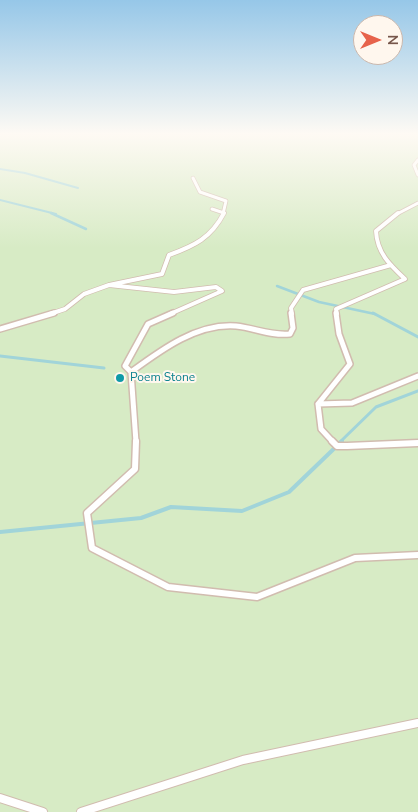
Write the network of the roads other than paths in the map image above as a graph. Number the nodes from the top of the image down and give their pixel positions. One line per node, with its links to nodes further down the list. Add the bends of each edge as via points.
1 (193, 178): 4 (lane, via 200,192 226,201)
2 (418, 204): 5 (lane, via 403,209 376,231 380,254)
3 (212, 209): 4 (lane)
4 (224, 213): 6 (lane, via 211,236 169,255 162,274)
5 (392, 266): 8 (lane, via 304,290 291,308 293,328 290,334 276,337 236,326 209,330 168,346); 10 (lane, via 405,279 336,309 339,334 350,364)
6 (109, 285): 7 (lane, via 84,294 65,309); 8 (lane, via 174,292 216,287 222,291 148,324 125,366)
7 (0, 329)
8 (131, 372): 12 (lane, via 135,469 87,513 92,548 168,587 257,597 355,558)
9 (418, 376): 10 (lane, via 352,403)
10 (318, 404): 11 (lane, via 322,429 337,446)
11 (418, 443)
12 (418, 555)
13 (418, 723): 16 (lane, via 243,760)
14 (0, 798): 15 (lane)
15 (43, 812)
16 (81, 812)

